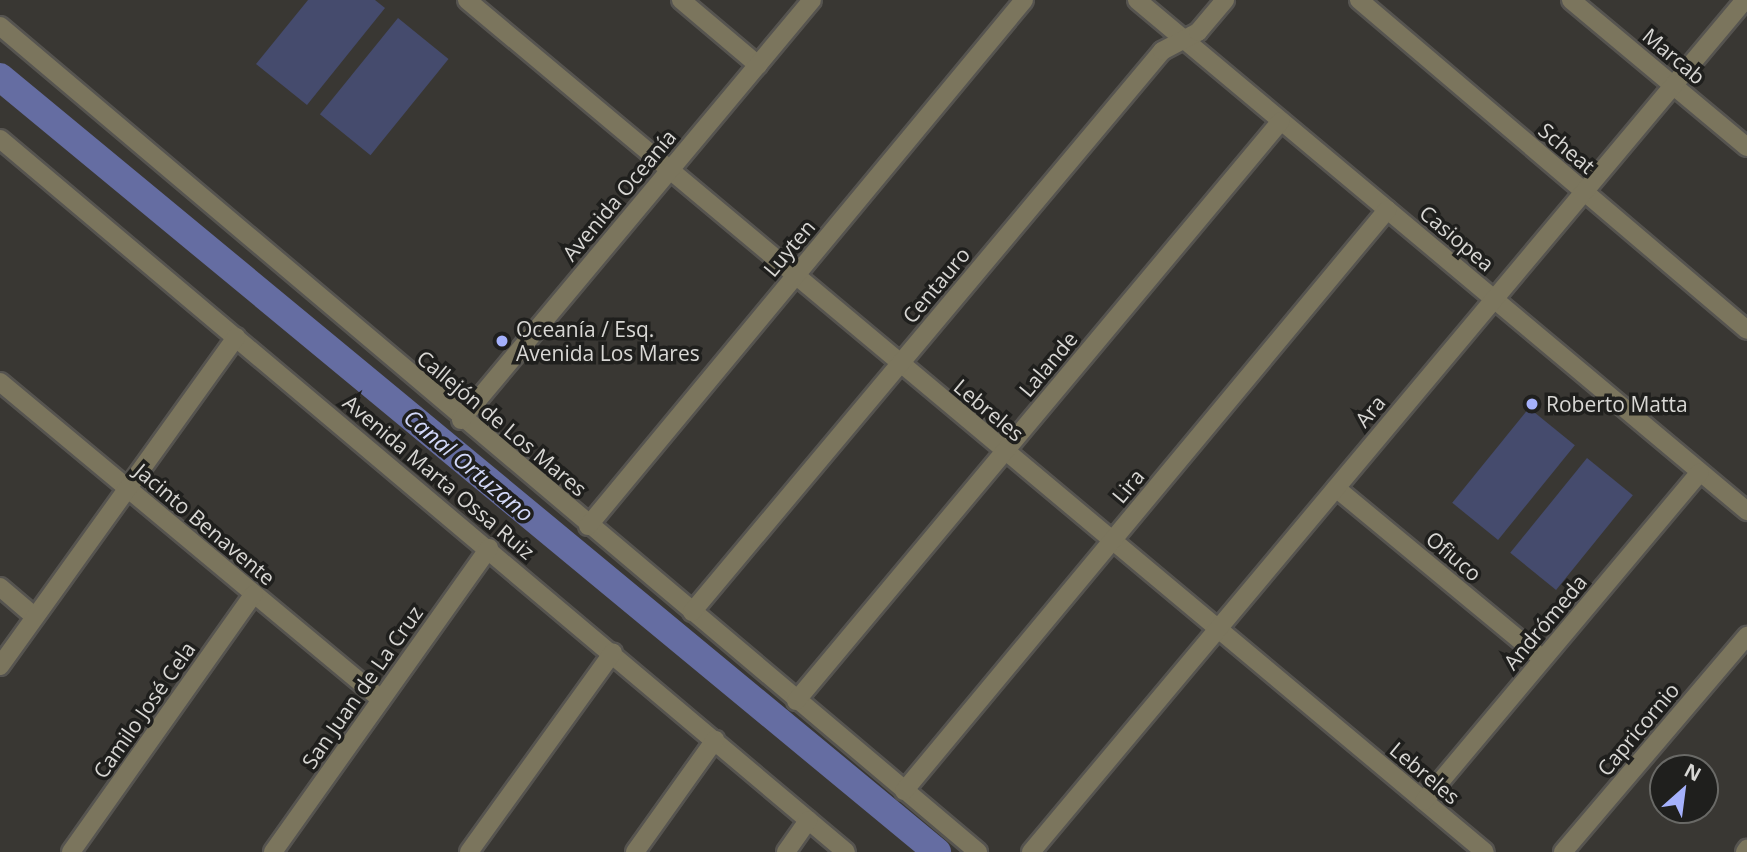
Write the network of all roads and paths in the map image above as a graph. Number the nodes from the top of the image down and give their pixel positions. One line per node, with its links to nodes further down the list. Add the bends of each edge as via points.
1 (467, 0): 17 (street, Lebreles)
2 (681, 0): 12 (street)
3 (812, 0): 12 (street, Avenida Oceanía)
4 (1024, 0): 20 (street, Luyten)
5 (1137, 0): 11 (street, Casiopea)
6 (1225, 0): 11 (street, Centauro, via 1198,32)
7 (1359, 0): 18 (street, Scheat)
8 (1571, 0): 13 (street, Marcab)
9 (1745, 0): 13 (street, Ara)
10 (0, 26): 26 (street, Callejón de Los Mares)
11 (1183, 38): 14 (street, Casiopea); 24 (street, Centauro, via 1162,51)
12 (758, 65): 17 (street, Avenida Oceanía)
13 (1673, 85): 16 (street, Marcab); 18 (street, Ara)
14 (1282, 121): 19 (street, Casiopea); 27 (street, Lalande)
15 (0, 139): 23 (street, Avenida Marta Ossa Ruiz)
16 (1747, 147)
17 (670, 171): 20 (street, Lebreles); 26 (street, Avenida Oceanía)
18 (1584, 192): 21 (street, Ara); 22 (street, Scheat)
19 (1387, 210): 21 (street, Casiopea); 33 (street, Lira)
20 (795, 276): 24 (street, Lebreles); 32 (street, Luyten)
21 (1494, 299): 28 (street, Casiopea); 30 (street, Ara)
22 (1747, 330)
23 (236, 337): 29 (street); 34 (street, Avenida Marta Ossa Ruiz)
24 (900, 364): 27 (street, Lebreles); 37 (street, Centauro)
25 (0, 382): 29 (street, Jacinto Benavente)
26 (461, 420): 32 (street, Callejón de Los Mares)
27 (1004, 452): 33 (street, Lebreles); 45 (street, Lalande)
28 (1700, 472): 31 (street, Casiopea); 42 (street, Andrómeda)
29 (127, 488): 36 (street, Jacinto Benavente); 38 (street)
30 (1336, 488): 39 (street, Ara); 42 (street, Ofiuco)
31 (1747, 511)
32 (588, 526): 37 (street, Callejón de Los Mares)
33 (1111, 542): 39 (street, Lebreles); 47 (street, Lira)
34 (489, 548): 41 (street, Avenida Marta Ossa Ruiz); 44 (street, San Juan de La Cruz)
35 (0, 587): 38 (street)
36 (254, 594): 44 (street, Jacinto Benavente); 50 (street, Camilo José Cela)
37 (692, 612): 45 (street, Callejón de Los Mares)
38 (35, 617): 43 (street)
39 (1216, 630): 48 (street, Lebreles); 57 (street, Ara)
40 (1747, 636): 59 (street, Capricornio)
41 (613, 652): 46 (street, Avenida Marta Ossa Ruiz); 52 (street)
42 (1543, 660): 48 (street, Andrómeda)
43 (0, 666)
44 (381, 700): 51 (street, San Juan de La Cruz)
45 (796, 701): 47 (street, Callejón de Los Mares)
46 (715, 740): 49 (street, Avenida Marta Ossa Ruiz); 53 (street)
47 (904, 792): 56 (street, Callejón de Los Mares)
48 (1424, 801): 58 (street, Lebreles)
49 (808, 820): 54 (street); 55 (street, Avenida Marta Ossa Ruiz)
50 (71, 852)
51 (273, 852)
52 (469, 852)
53 (635, 852)
54 (786, 852)
55 (846, 852)
56 (978, 852)
57 (1031, 852)
58 (1485, 852)
59 (1563, 852)

